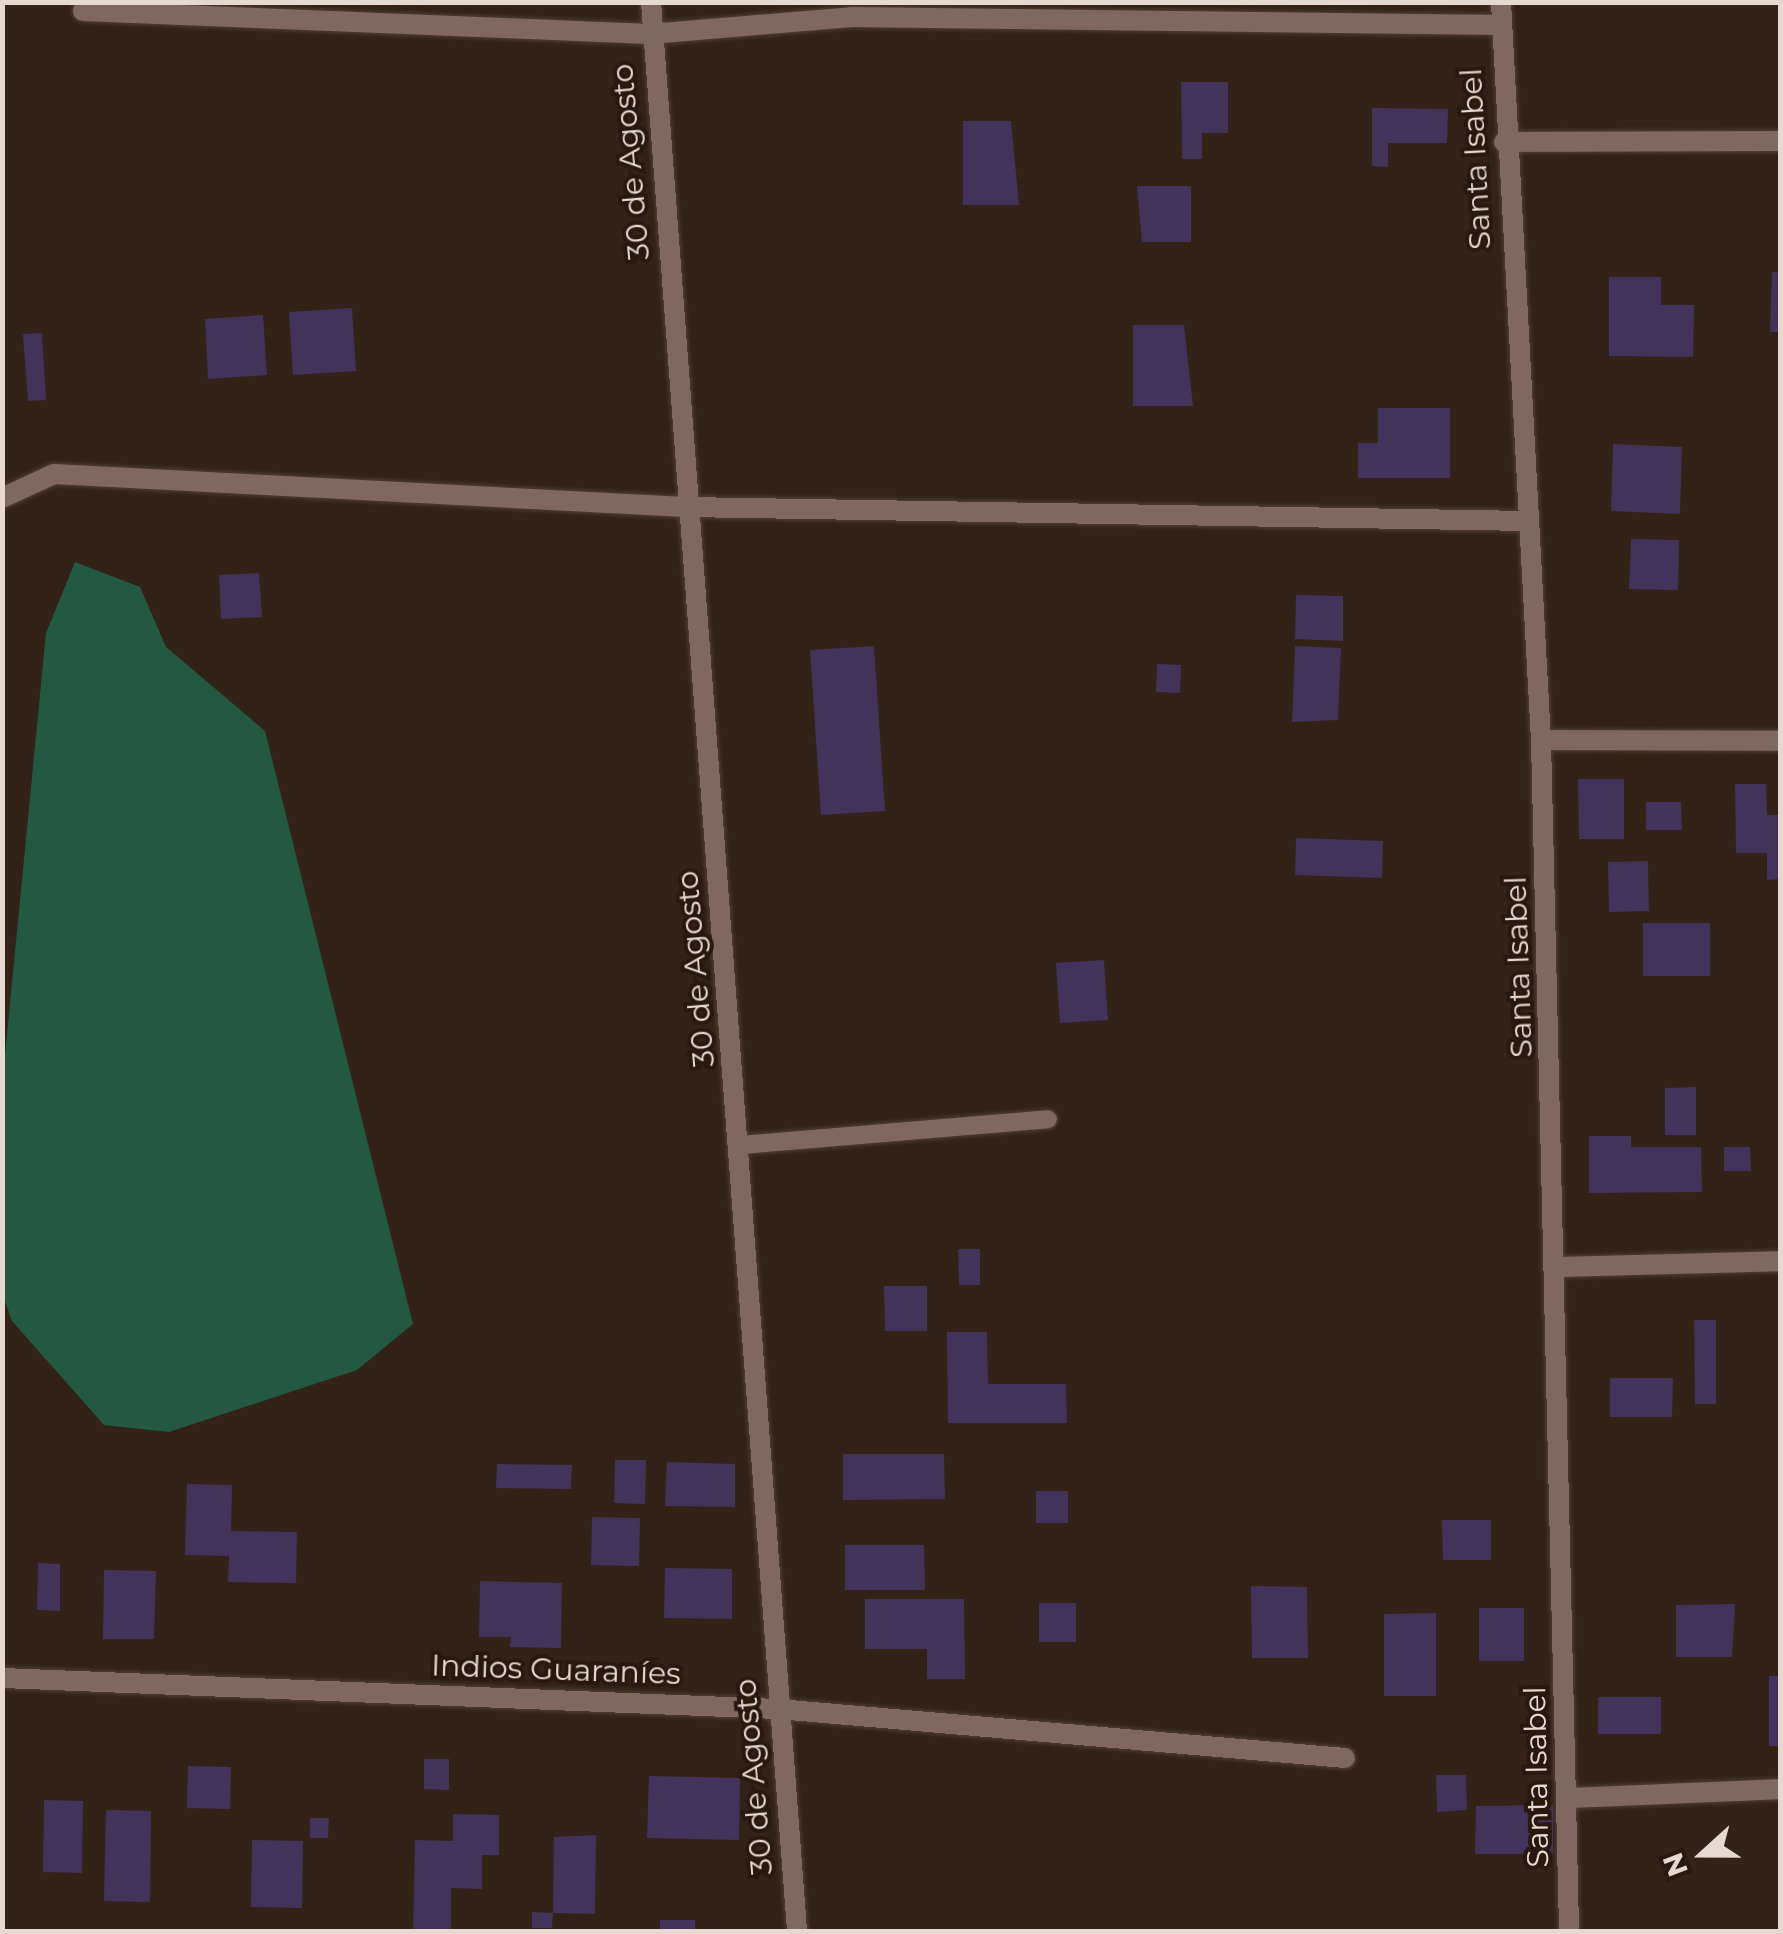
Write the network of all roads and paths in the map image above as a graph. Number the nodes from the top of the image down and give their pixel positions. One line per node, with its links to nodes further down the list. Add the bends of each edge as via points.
1 (651, 2): 5 (street, 30 de Agosto)
2 (1501, 2): 4 (street, Santa Isabel)
3 (83, 11): 5 (street)
4 (1501, 25): 5 (street, via 851,16); 7 (street, Santa Isabel)
5 (650, 34): 9 (street, 30 de Agosto)
6 (1780, 141): 7 (street)
7 (1504, 142): 10 (street, Santa Isabel)
8 (2, 498): 9 (street, via 54,474)
9 (685, 508): 10 (street); 14 (street, 30 de Agosto)
10 (1527, 521): 11 (street, Santa Isabel)
11 (1542, 740): 12 (street); 16 (street, Santa Isabel)
12 (1780, 741)
13 (1048, 1118): 14 (lane)
14 (741, 1145): 18 (street, 30 de Agosto)
15 (1780, 1260): 16 (street)
16 (1558, 1267): 21 (street, Santa Isabel)
17 (2, 1678): 18 (street, Indios Guaraníes)
18 (778, 1710): 19 (street, Indios Guaraníes); 22 (street, 30 de Agosto)
19 (1345, 1758)
20 (1780, 1789): 21 (street)
21 (1568, 1798): 23 (street, Santa Isabel)
22 (797, 1932)
23 (1569, 1932)

